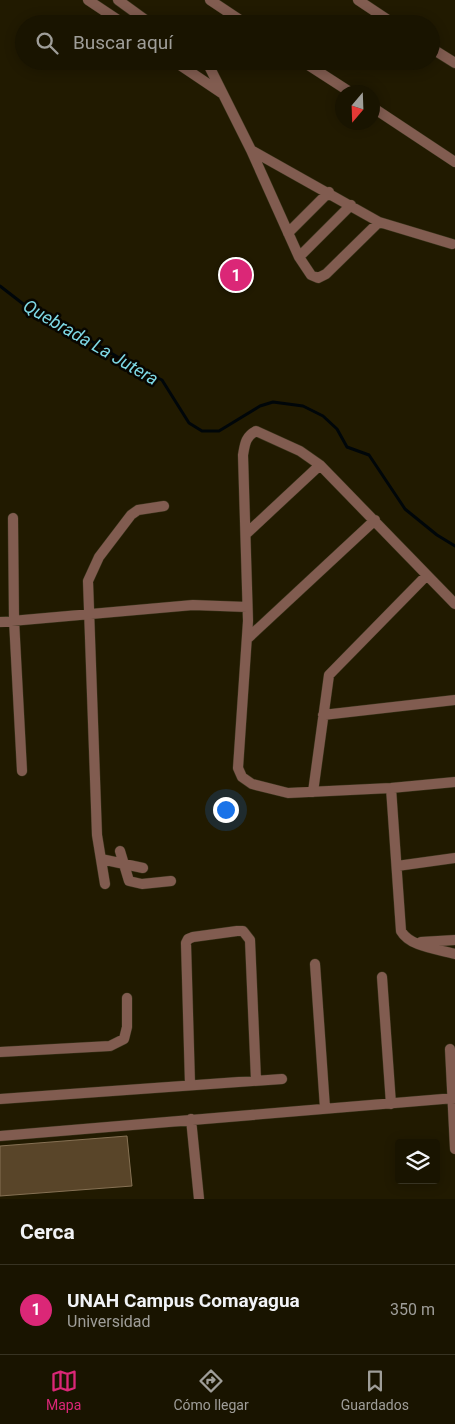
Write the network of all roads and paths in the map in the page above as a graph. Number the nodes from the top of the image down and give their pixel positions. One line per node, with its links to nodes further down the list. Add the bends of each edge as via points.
1 (88, 0): 6 (street)
2 (112, 0): 6 (street)
3 (118, 0): 8 (street)
4 (210, 0): 9 (street)
5 (358, 0): 10 (street)
6 (105, 10): 7 (street)
7 (112, 15)
8 (138, 15)
9 (232, 15)
10 (380, 15)
11 (440, 54): 12 (street)
12 (455, 64)
13 (188, 70): 17 (street)
14 (211, 70): 17 (street)
15 (316, 70): 16 (street)
16 (339, 85)
17 (224, 94): 19 (street)
18 (380, 112): 20 (street)
19 (251, 150): 21 (street); 24 (street)
20 (455, 162)
21 (329, 192): 22 (street); 24 (street)
22 (351, 205): 23 (street); 26 (street)
23 (379, 222): 25 (street); 26 (street, via 322,277 311,275)
24 (288, 233): 26 (street)
25 (452, 244)
26 (299, 257)
27 (320, 465): 30 (street); 31 (street); 31 (street, via 300,451 256,431 248,435 243,455)
28 (164, 506): 35 (street, via 138,510 99,557 88,581)
29 (13, 518): 36 (street)
30 (374, 520): 32 (street); 38 (street)
31 (246, 534): 34 (street)
32 (427, 575): 33 (street); 40 (street, via 329,676)
33 (455, 604)
34 (246, 607): 35 (street, via 193,605); 38 (street)
35 (88, 614): 36 (street); 47 (street, via 97,834)
36 (14, 620): 37 (street); 41 (street)
37 (0, 622)
38 (247, 639): 44 (street, via 238,768 242,777 268,790)
39 (455, 700): 40 (street)
40 (323, 715): 44 (street)
41 (22, 771)
42 (455, 782): 43 (street)
43 (391, 788): 44 (street); 49 (street)
44 (313, 792)
45 (120, 851): 48 (street)
46 (455, 858): 49 (street)
47 (101, 859): 48 (street); 52 (street)
48 (123, 863): 50 (street); 51 (street, via 129,881 142,884)
49 (397, 866): 54 (street, via 401,930)
50 (143, 868)
51 (172, 881)
52 (105, 884)
53 (455, 940): 54 (street)
54 (415, 943): 55 (street)
55 (455, 954)
56 (315, 964): 67 (street)
57 (382, 977): 66 (street)
58 (127, 998): 60 (street, via 124,1038 110,1046)
59 (450, 1049): 64 (street)
60 (0, 1052)
61 (256, 1080): 62 (street); 63 (street); 63 (street, via 250,940 243,931 237,931 193,937 186,943)
62 (282, 1080)
63 (190, 1084): 65 (street)
64 (453, 1098): 66 (street); 70 (street)
65 (0, 1099)
66 (391, 1104): 67 (street)
67 (325, 1108): 68 (street)
68 (191, 1119): 69 (street); 71 (street)
69 (0, 1136)
70 (455, 1149)
71 (200, 1199)

